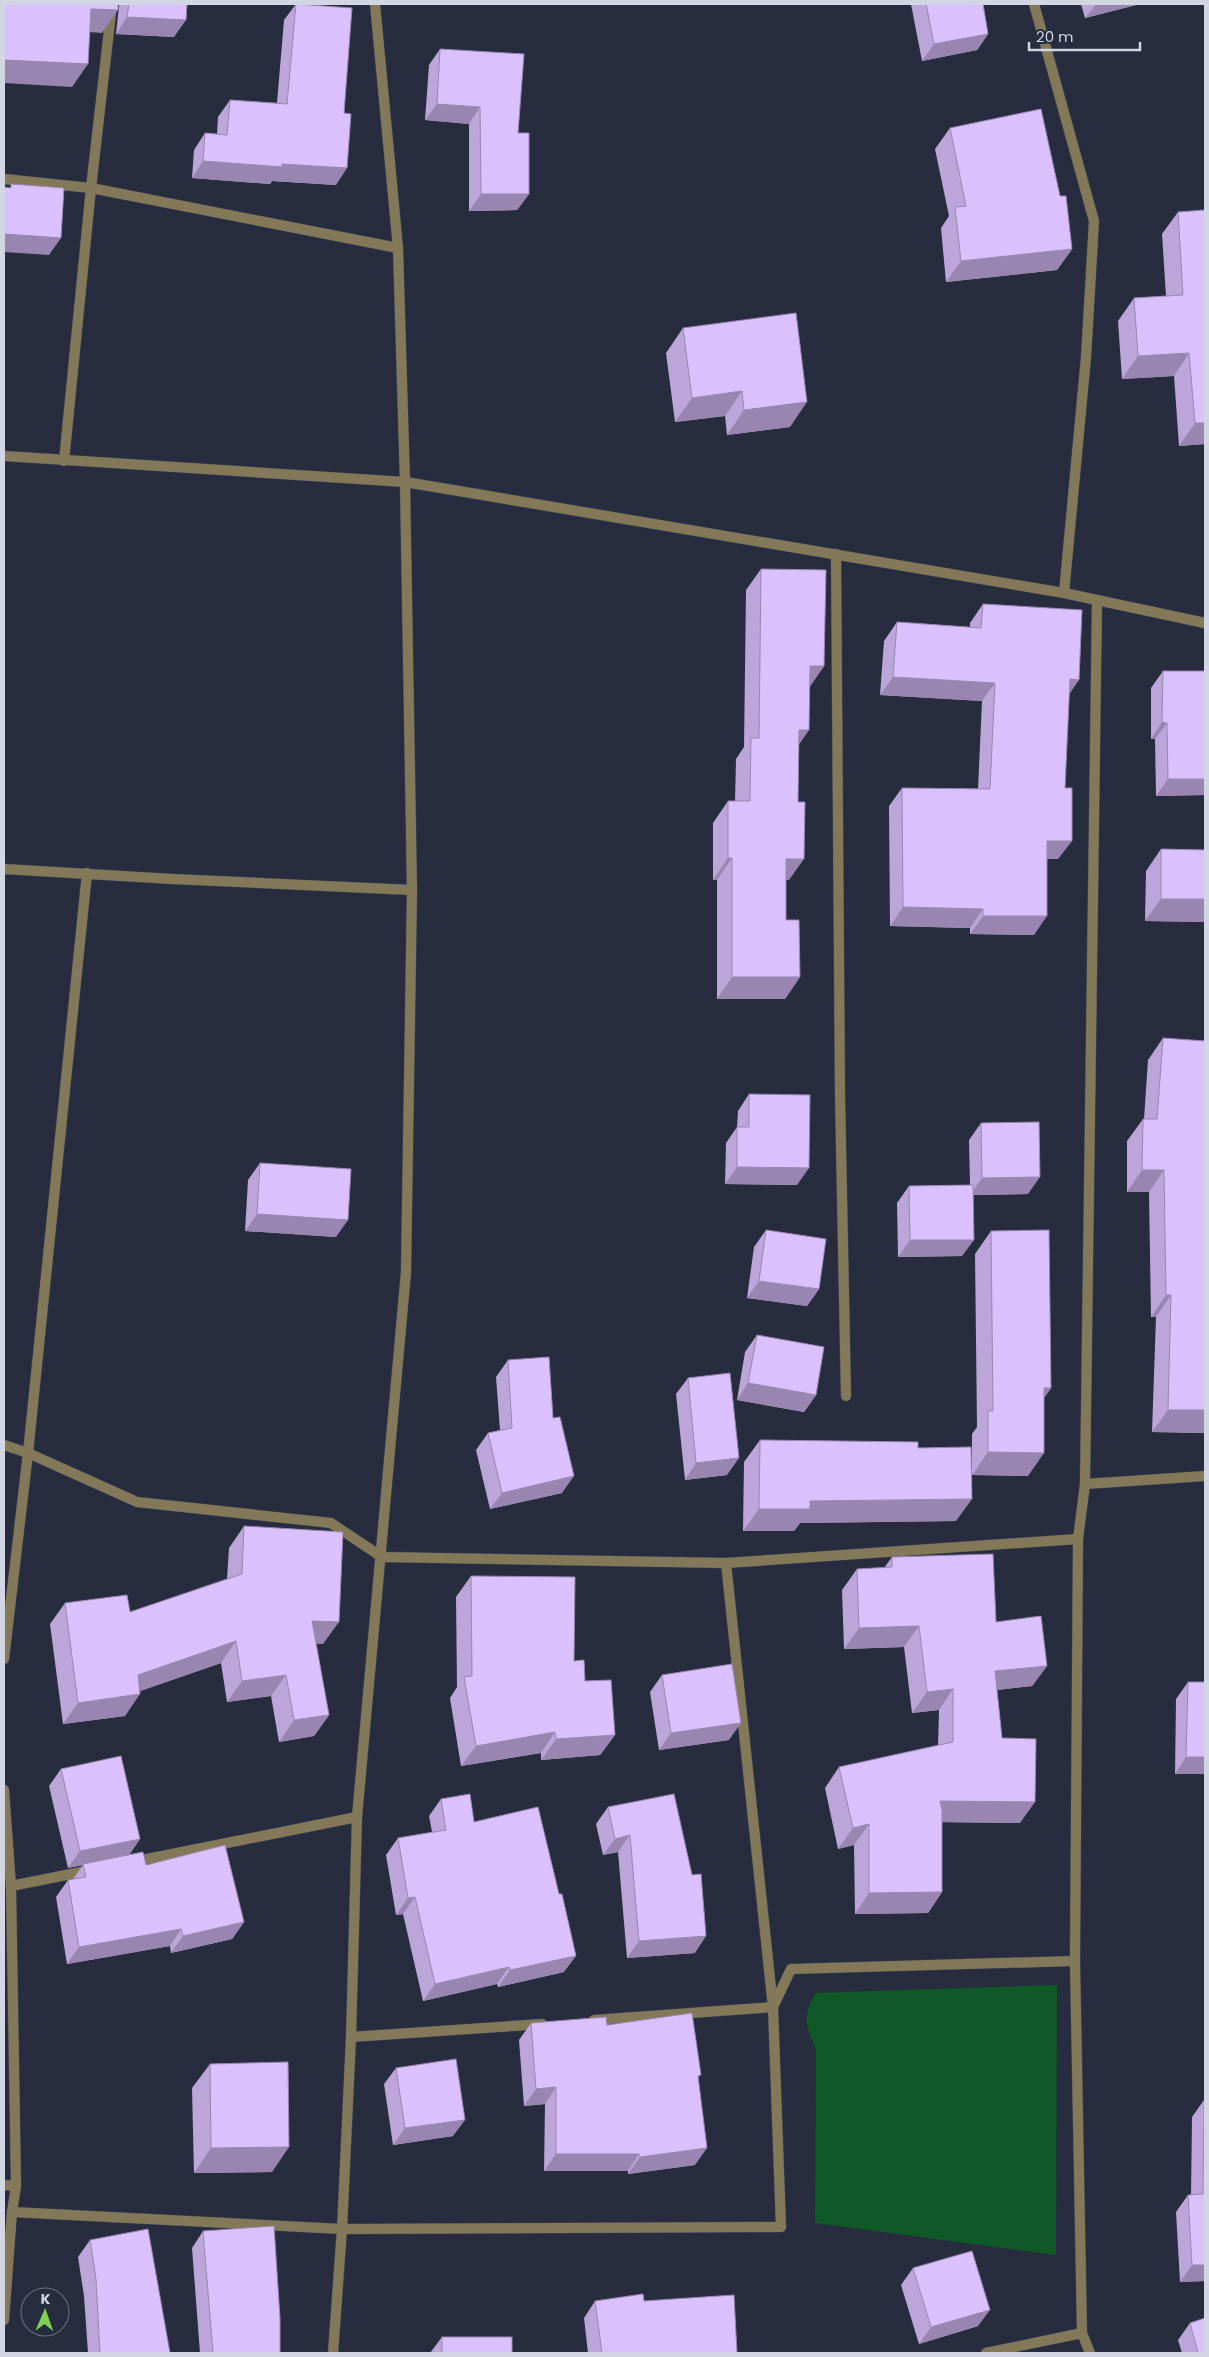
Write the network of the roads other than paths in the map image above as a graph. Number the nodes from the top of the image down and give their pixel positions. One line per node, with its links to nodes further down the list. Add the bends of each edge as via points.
1 (112, 4): 5 (street)
2 (375, 4): 6 (street)
3 (1034, 4): 11 (street, via 1094,221 1086,357)
4 (4, 179): 5 (street)
5 (91, 188): 6 (street); 8 (street)
6 (398, 248): 9 (street)
7 (4, 456): 8 (street)
8 (64, 461): 9 (street)
9 (405, 482): 10 (street); 16 (street)
10 (836, 554): 11 (street); 17 (street)
11 (1064, 593): 12 (street)
12 (1097, 600): 13 (street); 21 (street)
13 (1205, 623)
14 (4, 869): 15 (street)
15 (86, 873): 16 (street); 19 (street)
16 (412, 890): 23 (street, via 406,1272)
17 (846, 1396)
18 (4, 1445): 19 (street)
19 (28, 1453): 23 (street, via 137,1502 331,1523); 25 (street)
20 (1205, 1476): 21 (street)
21 (1085, 1484): 22 (street)
22 (1078, 1539): 24 (street); 31 (street)
23 (382, 1557): 24 (street); 27 (street)
24 (726, 1563): 32 (street)
25 (4, 1659)
26 (4, 1790): 30 (street)
27 (357, 1817): 28 (street); 35 (street)
28 (117, 1865)
29 (98, 1868): 30 (street)
30 (11, 1886): 37 (street)
31 (1075, 1960): 32 (street, via 791,1969); 41 (street)
32 (773, 2007): 33 (street); 39 (street, via 781,2227)
33 (586, 2020)
34 (557, 2023): 35 (street)
35 (351, 2038): 39 (street)
36 (4, 2185): 37 (street)
37 (16, 2186): 38 (street)
38 (12, 2212): 39 (street); 40 (street)
39 (342, 2229): 42 (street)
40 (4, 2320)
41 (1082, 2333): 43 (street); 44 (street)
42 (333, 2353)
43 (986, 2353)
44 (1090, 2353)

